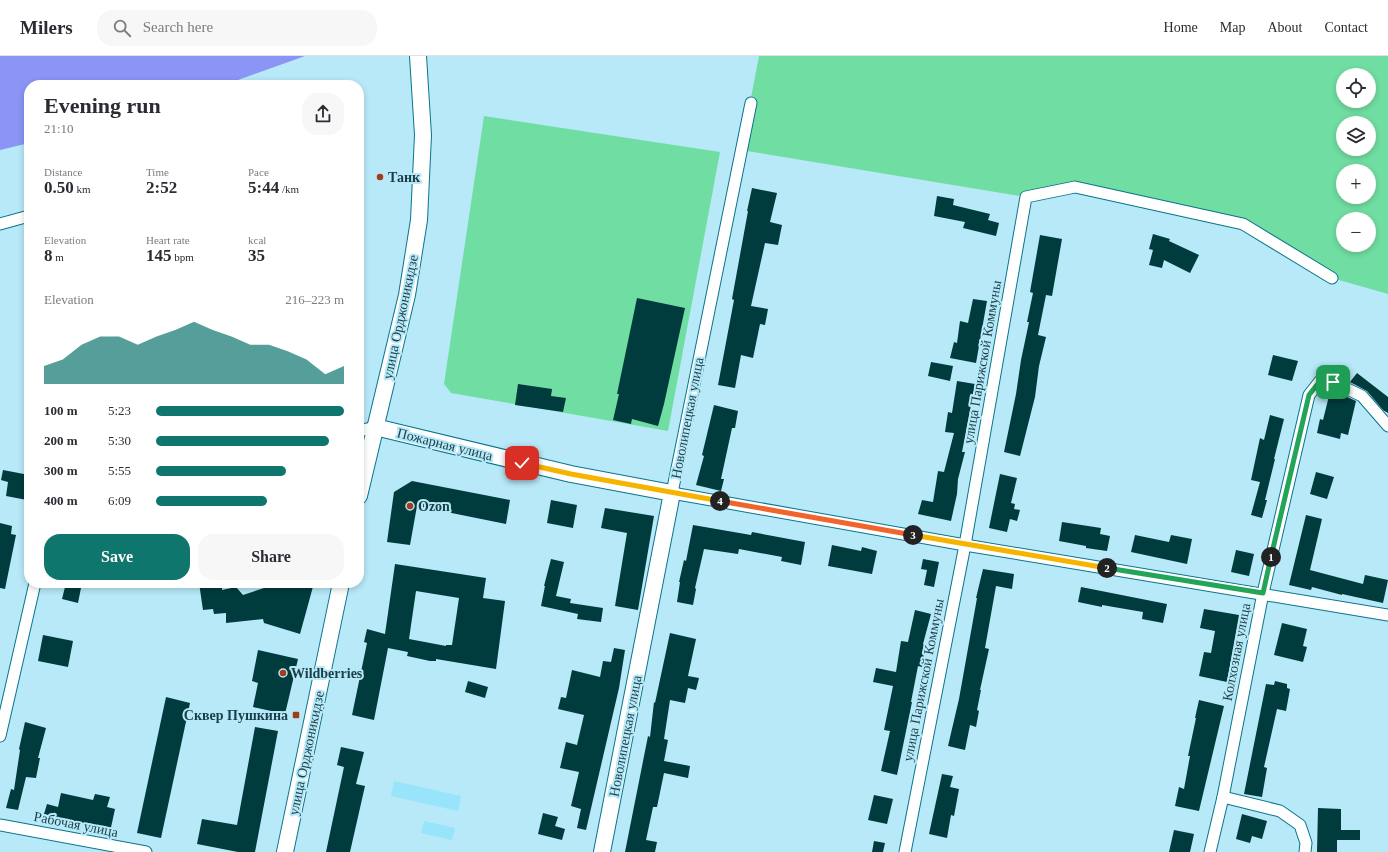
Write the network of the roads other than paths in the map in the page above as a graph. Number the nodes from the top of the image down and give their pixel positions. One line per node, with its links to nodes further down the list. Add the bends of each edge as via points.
1 (418, 56): 7 (main road, улица Орджоникидзе, via 423,135 418,220 407,295)
2 (751, 103): 10 (street, Новолипецкая улица)
3 (24, 217): 4 (street)
4 (0, 224)
5 (1332, 278): 11 (street, улица Парижской Коммуны, via 1243,224 1075,187 1026,197)
6 (1388, 426): 14 (street, Колхозная улица, via 1362,396 1333,382 1320,381 1309,395)
7 (375, 427): 8 (street); 9 (main road, улица Орджоникидзе); 10 (main road, Пожарная улица, via 571,474)
8 (364, 430)
9 (364, 474)
10 (672, 492): 11 (street, Пожарная улица); 21 (main road, Новолипецкая улица)
11 (965, 545): 14 (street, Пожарная улица); 22 (street, улица Парижской Коммуны)
12 (34, 588): 16 (street)
13 (340, 588): 20 (main road, улица Орджоникидзе)
14 (1263, 593): 15 (street, Пожарная улица); 17 (street, Колхозная улица)
15 (1388, 615)
16 (0, 736)
17 (1223, 797): 23 (street, Колхозная улица); 24 (street, via 1280,811 1300,825 1306,843)
18 (0, 825): 19 (street, Рабочая улица)
19 (146, 852)
20 (285, 852)
21 (602, 852)
22 (905, 852)
23 (1210, 852)
24 (1305, 852)

